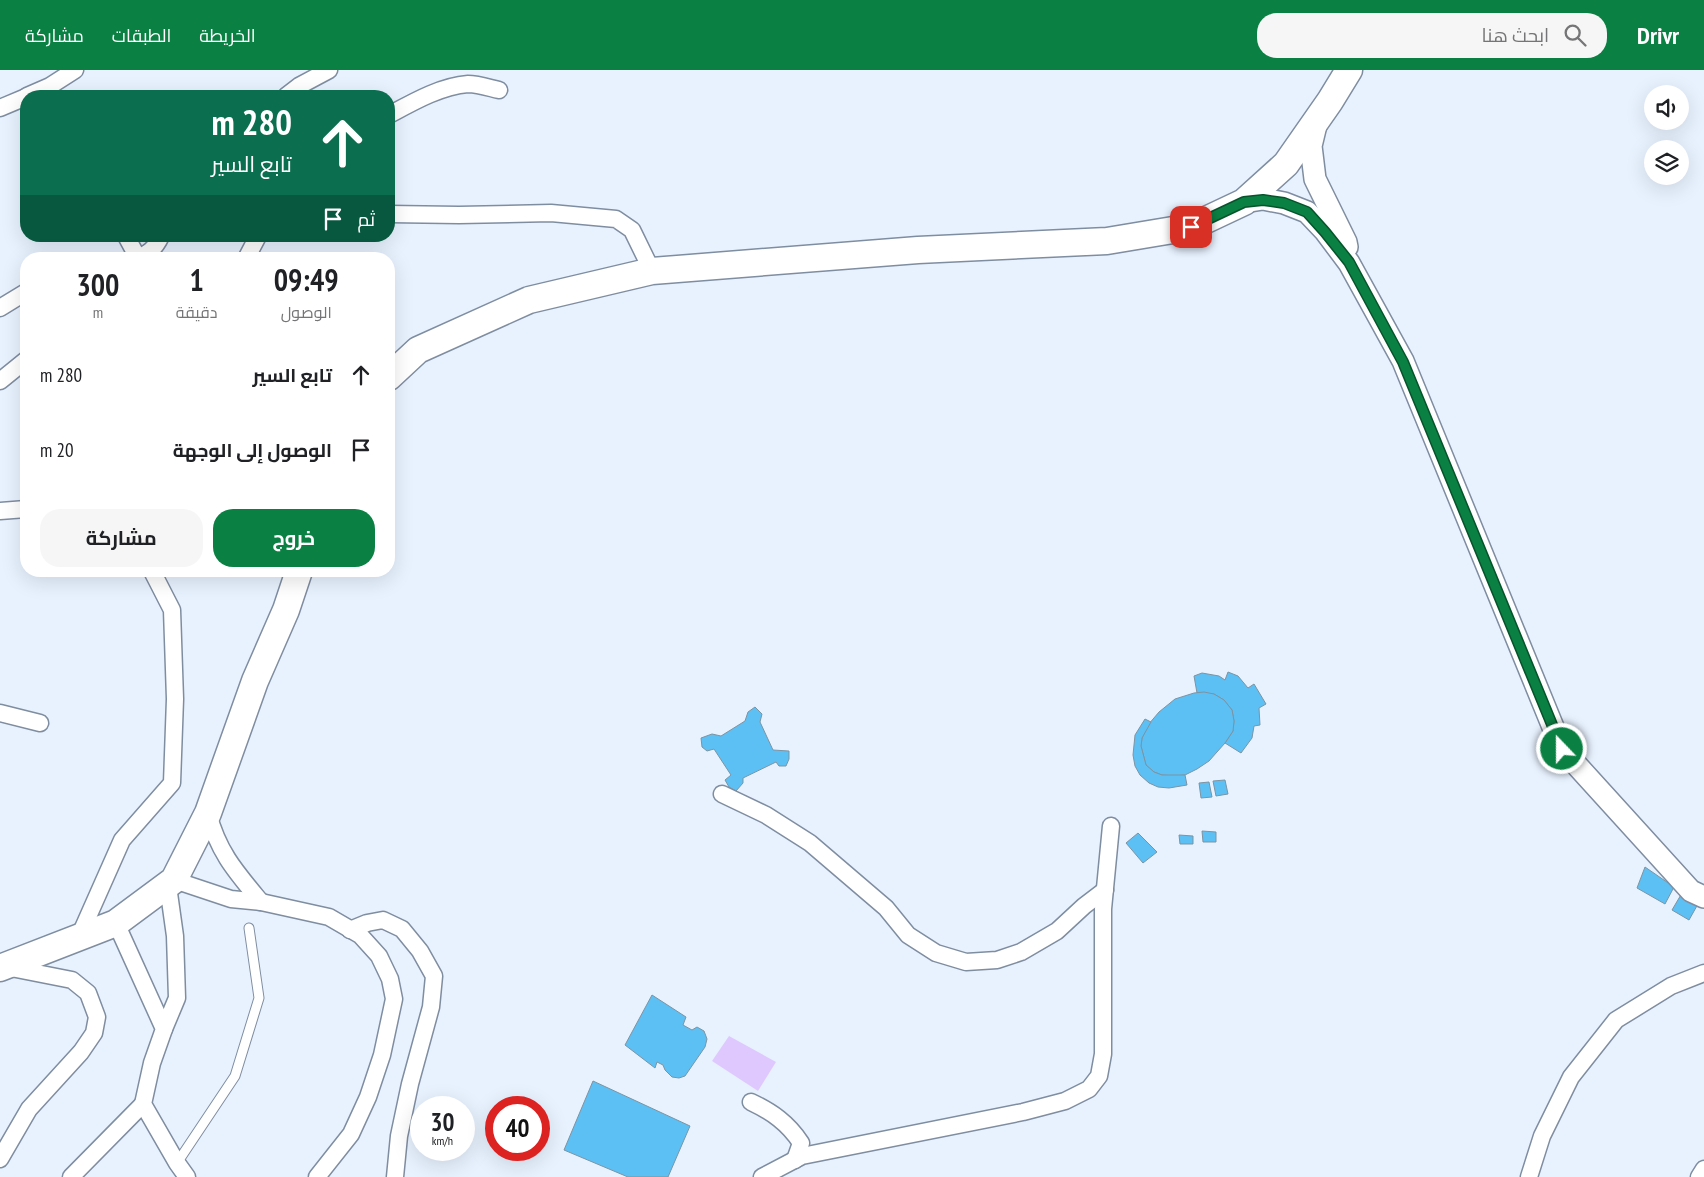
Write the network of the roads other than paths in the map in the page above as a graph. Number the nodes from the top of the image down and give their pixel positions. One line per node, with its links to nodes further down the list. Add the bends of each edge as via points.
1 (75, 70): 4 (street)
2 (329, 70): 5 (street)
3 (1348, 70): 10 (main road)
4 (41, 90)
5 (294, 90)
6 (499, 90): 9 (street, via 469,84 442,90)
7 (20, 99): 8 (street)
8 (0, 108)
9 (395, 112)
10 (1317, 120): 11 (main road, via 1286,164); 15 (street, via 1311,146 1315,179 1346,242)
11 (1244, 202): 15 (street, via 1284,203 1307,212); 16 (main road, via 1191,227 1106,241 918,250)
12 (395, 214): 16 (street, via 551,214 616,219 632,230)
13 (158, 242): 14 (street)
14 (148, 252)
15 (1349, 262): 33 (street, via 1403,362 1562,749 1691,891)
16 (652, 271): 20 (main road, via 529,300 418,350)
17 (20, 296): 18 (street)
18 (0, 308)
19 (20, 365): 21 (street)
20 (395, 371)
21 (0, 381)
22 (20, 508): 23 (street)
23 (0, 510)
24 (155, 577): 38 (street, via 172,610 175,699 172,783 122,840)
25 (297, 577): 29 (main road, via 255,681)
26 (0, 713): 27 (street)
27 (40, 723)
28 (722, 794): 32 (street, via 766,815 810,843 886,908 908,935 936,954 966,962 997,960 1021,952 1056,931)
29 (208, 813): 31 (main road); 34 (street, via 214,835 225,856)
30 (1111, 826): 32 (street)
31 (171, 883): 34 (street, via 231,899); 35 (main road); 41 (street, via 177,998)
32 (1105, 890): 45 (street, via 1103,1054 1099,1076 1089,1089 1023,1112)
33 (1704, 897)
34 (261, 902): 37 (street, via 328,917)
35 (116, 923): 38 (main road); 41 (street)
36 (250, 928): 46 (lane, via 259,998 235,1076)
37 (350, 930): 50 (street, via 360,935 379,956 390,979 394,999 382,1055 365,1104 351,1134); 51 (street, via 383,920 402,929 434,976 431,1007 399,1136)
38 (79, 937): 39 (main road)
39 (2, 967): 44 (street, via 72,980 88,993 98,1017 94,1033 81,1052 29,1109)
40 (1704, 973): 53 (street, via 1671,986 1616,1020 1571,1077 1542,1136)
41 (164, 1030): 43 (street)
42 (751, 1102): 45 (street, via 769,1111 794,1132 801,1144)
43 (142, 1104): 46 (street); 48 (street)
44 (0, 1159)
45 (795, 1160): 52 (street)
46 (177, 1163): 49 (street)
47 (1704, 1169): 54 (street)
48 (70, 1177)
49 (187, 1177)
50 (317, 1177)
51 (396, 1177)
52 (762, 1177)
53 (1529, 1177)
54 (1699, 1177)

